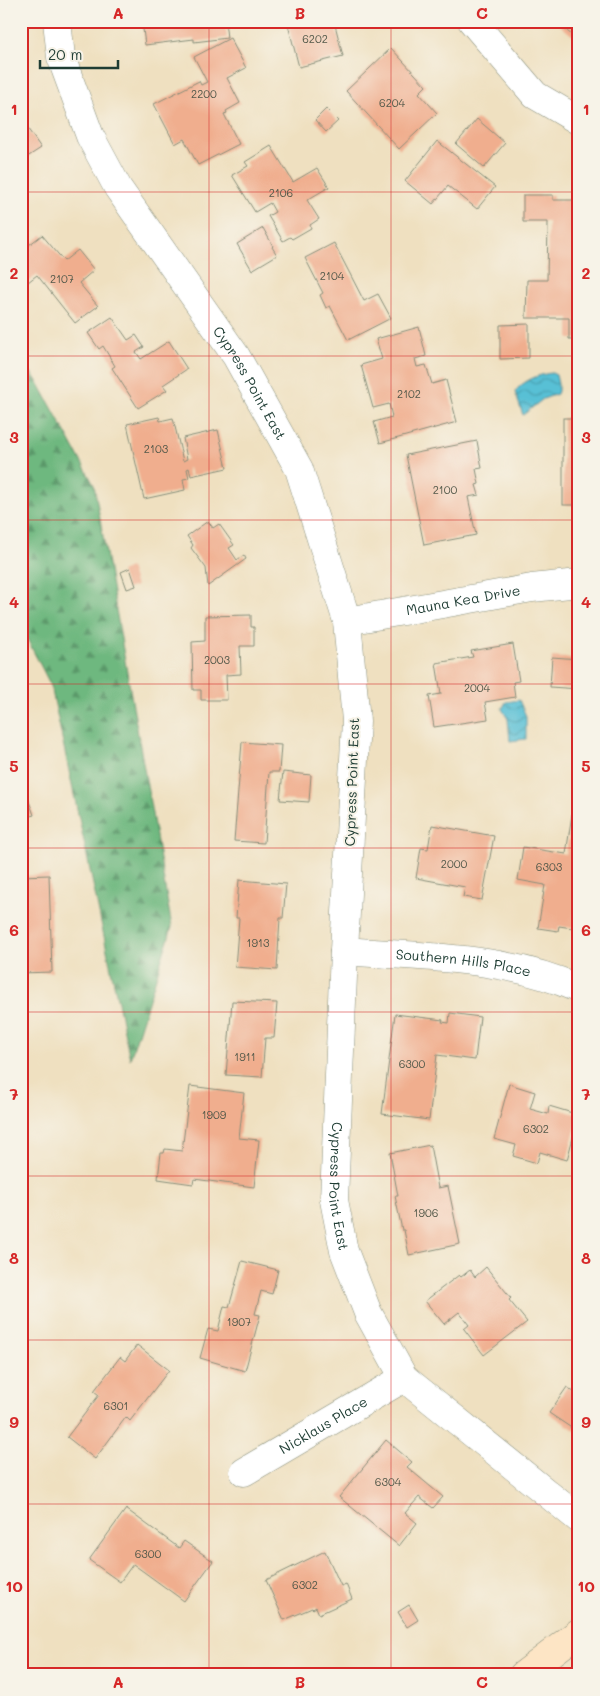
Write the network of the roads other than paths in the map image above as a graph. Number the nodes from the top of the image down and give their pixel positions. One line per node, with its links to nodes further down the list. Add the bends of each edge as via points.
1 (57, 21): 5 (street, Cypress Point East, via 61,57 90,136 113,179 236,356 299,469)
2 (472, 21): 3 (street, via 535,95)
3 (579, 121)
4 (579, 583): 5 (street, Mauna Kea Drive, via 532,588)
5 (347, 621): 6 (street, Cypress Point East, via 356,721)
6 (344, 951): 7 (street, Southern Hills Place, via 487,962 558,980); 8 (street, Cypress Point East, via 334,1200 344,1251 368,1313)
7 (579, 989)
8 (404, 1378): 9 (street, Nicklaus Place); 10 (street, Cypress Point East)
9 (244, 1472)
10 (579, 1519)
11 (579, 1632): 12 (street)
12 (523, 1675)

